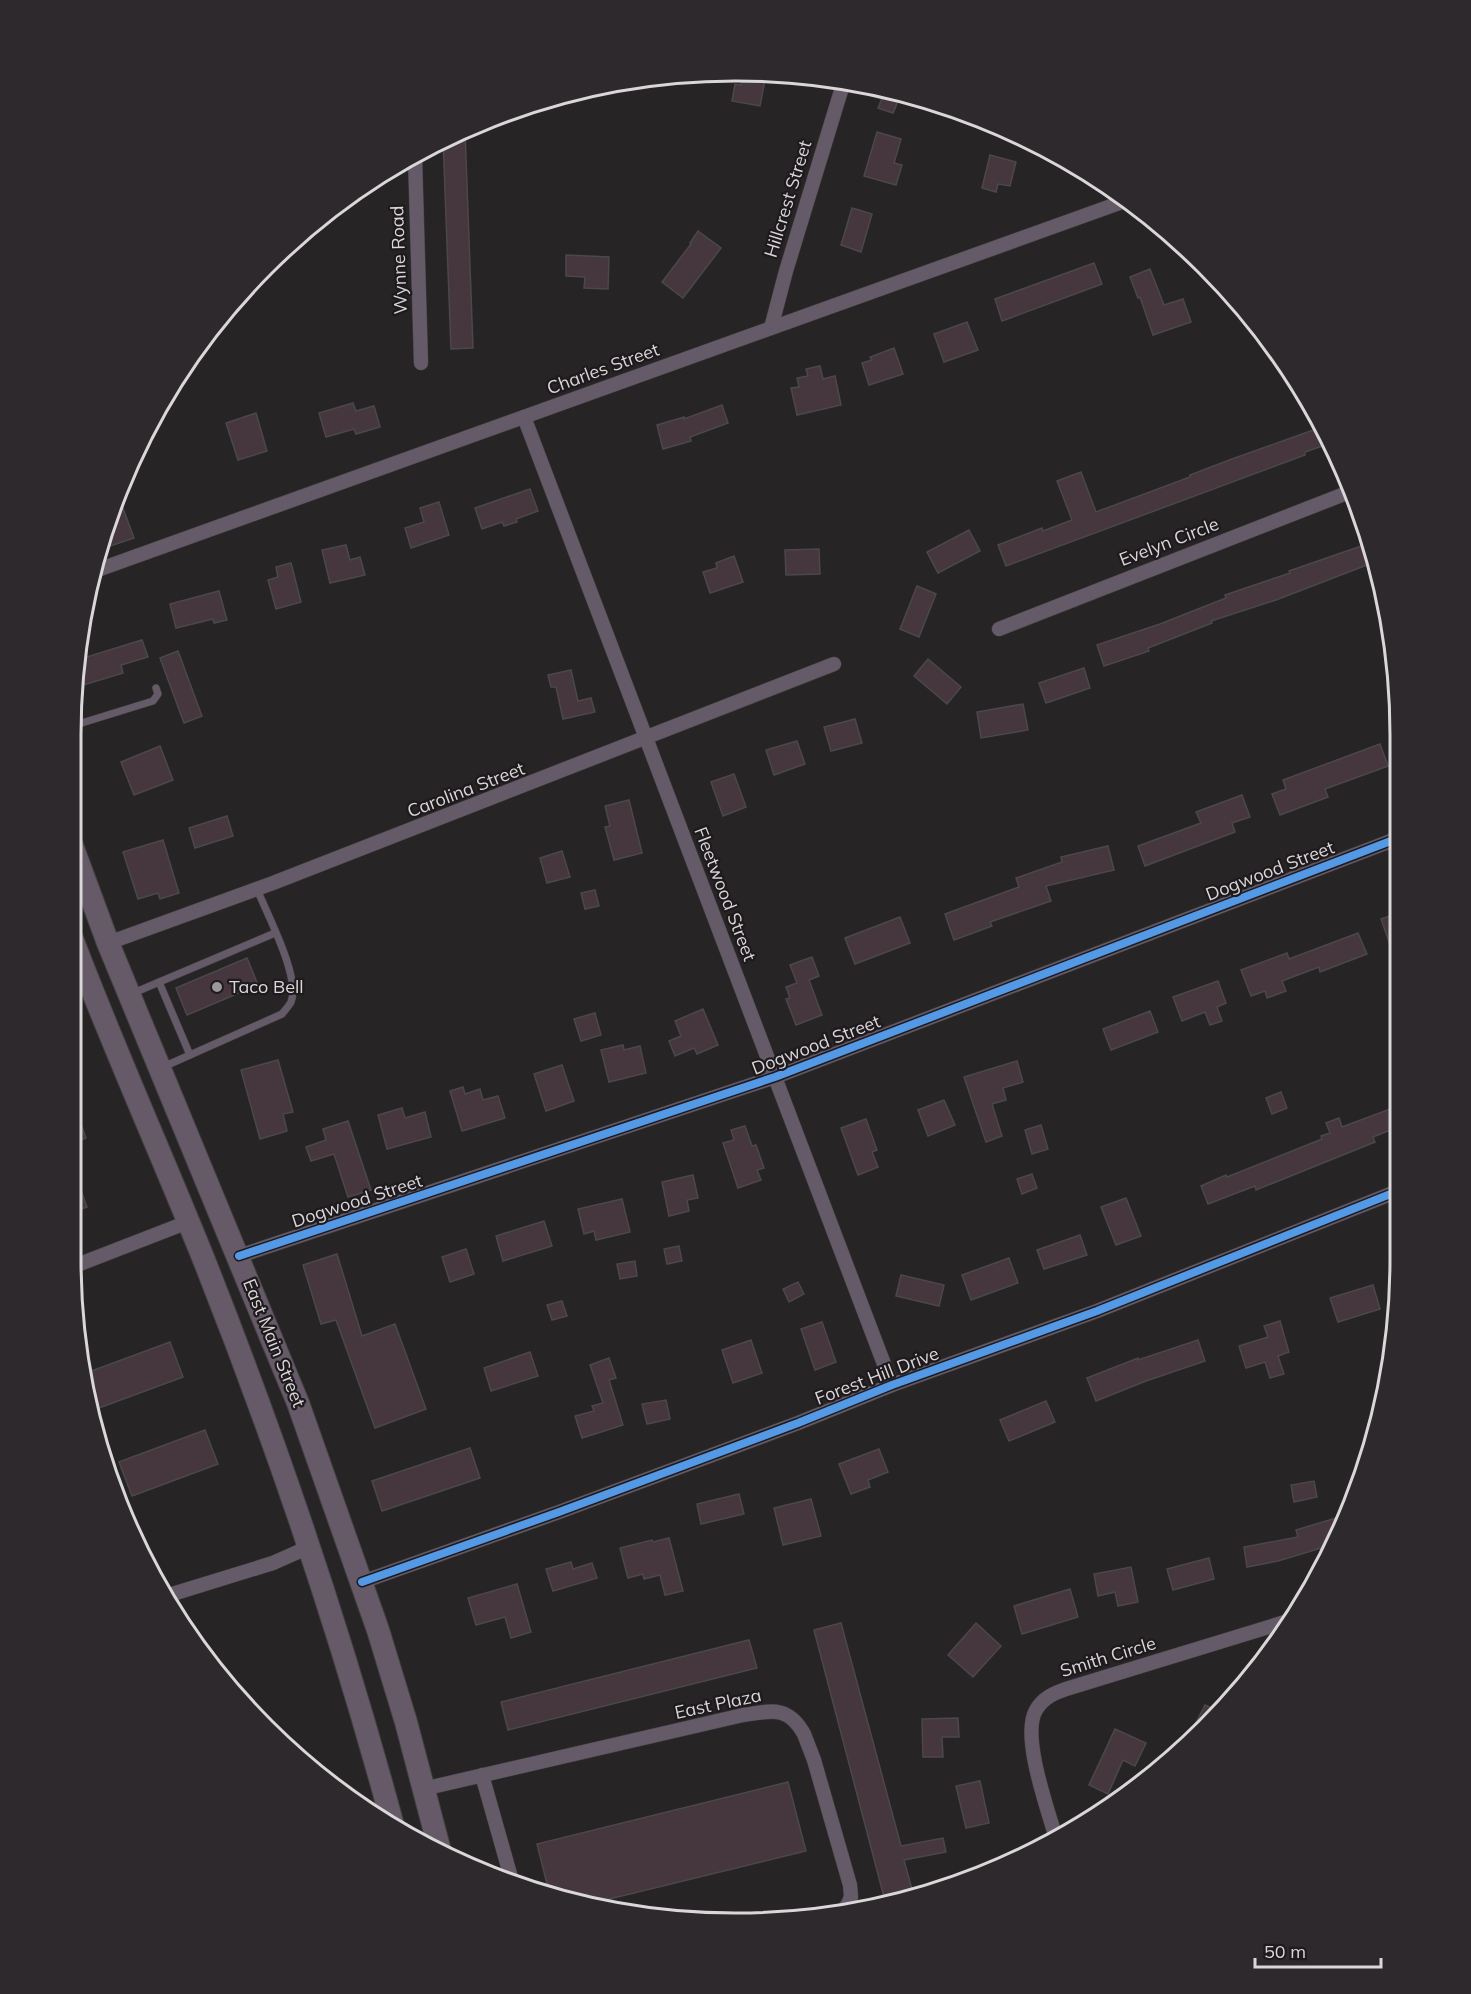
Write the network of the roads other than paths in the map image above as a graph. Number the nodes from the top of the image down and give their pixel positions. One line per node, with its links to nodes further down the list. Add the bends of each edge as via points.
1 (841, 90): 4 (street, Hillcrest Street)
2 (415, 165): 5 (street, Wynne Road)
3 (1117, 204): 4 (street, Charles Street)
4 (771, 328): 6 (street, Charles Street)
5 (421, 363)
6 (524, 417): 8 (street, Charles Street); 13 (street, Fleetwood Street)
7 (1343, 494): 9 (street, Evelyn Circle)
8 (103, 568)
9 (999, 629)
10 (834, 664): 13 (street, Carolina Street)
11 (156, 688): 12 (lane, via 158,694 153,701)
12 (81, 723)
13 (646, 738): 16 (street, Carolina Street); 24 (street, Fleetwood Street)
14 (1390, 841): 24 (street, Dogwood Street)
15 (81, 872): 18 (main road, East Main Street)
16 (257, 889): 17 (lane); 18 (street, Carolina Street)
17 (275, 933): 20 (lane); 22 (lane, via 289,966 292,985 291,1001 282,1014)
18 (108, 943): 21 (main road, East Main Street)
19 (81, 964): 26 (main road, East Main Street)
20 (159, 982): 21 (lane); 22 (lane)
21 (130, 994): 23 (main road, East Main Street)
22 (190, 1055): 23 (lane)
23 (160, 1068): 27 (main road, East Main Street)
24 (775, 1077): 27 (street, Dogwood Street); 29 (street, Fleetwood Street)
25 (1390, 1194): 29 (street, Forest Hill Drive, via 1097,1311)
26 (188, 1222): 28 (street); 30 (main road, East Main Street, via 264,1416)
27 (239, 1256): 31 (main road, East Main Street, via 298,1403)
28 (81, 1263)
29 (892, 1385): 31 (street, Forest Hill Drive, via 559,1512)
30 (309, 1547): 32 (street, via 273,1563); 36 (main road, East Main Street)
31 (362, 1582): 35 (main road, East Main Street)
32 (174, 1594)
33 (1278, 1625): 37 (street, Smith Circle, via 1065,1689 1044,1700 1035,1711 1031,1742)
34 (482, 1775): 35 (street, East Plaza); 39 (street); 40 (street, East Plaza, via 743,1715 783,1713 798,1723 804,1734 844,1864)
35 (423, 1789): 38 (main road, East Main Street)
36 (390, 1814)
37 (1054, 1830)
38 (437, 1841)
39 (510, 1872)
40 (849, 1902)

